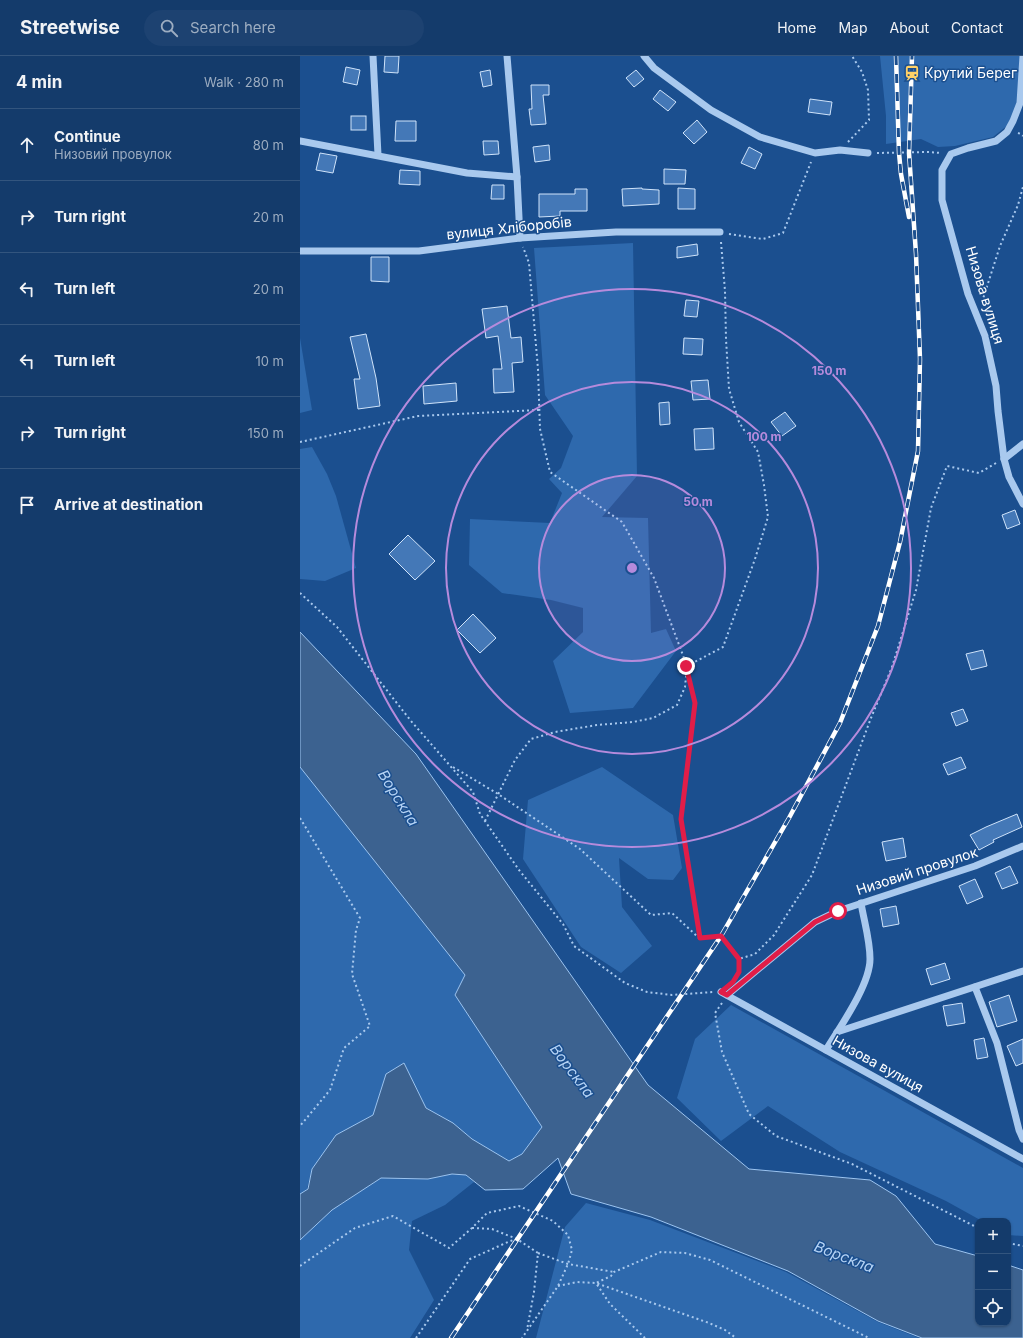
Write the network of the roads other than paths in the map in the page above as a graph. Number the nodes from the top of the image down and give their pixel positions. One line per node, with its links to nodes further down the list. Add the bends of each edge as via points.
1 (373, 56): 7 (street)
2 (507, 56): 8 (street)
3 (644, 56): 6 (street, via 654,68 711,110 760,137 815,153 840,150)
4 (1023, 56): 13 (street, Низова вулиця, via 1020,103 1007,132 996,141 950,154 942,170 941,189 968,294 985,336 996,386)
5 (300, 141): 7 (street)
6 (868, 153)
7 (378, 155): 8 (street, via 467,173)
8 (517, 177): 10 (street)
9 (720, 232): 10 (street, вулиця Хліборобів, via 616,232)
10 (520, 238): 11 (street, вулиця Хліборобів, via 419,251)
11 (300, 252)
12 (1023, 444): 13 (street)
13 (1004, 459): 14 (street, Низова вулиця, via 1009,477)
14 (1023, 504)
15 (1023, 846): 16 (street, Низовий провулок, via 975,866)
16 (861, 903): 19 (street, Низовий провулок, via 815,922); 20 (street, via 870,948 869,971)
17 (1023, 971): 18 (street, Низова вулиця)
18 (975, 987): 20 (street, Низова вулиця); 22 (street, via 997,1043)
19 (724, 994): 21 (street, Низова вулиця)
20 (837, 1032): 21 (street)
21 (826, 1050): 23 (street, Низова вулиця)
22 (1023, 1139)
23 (1023, 1159)

